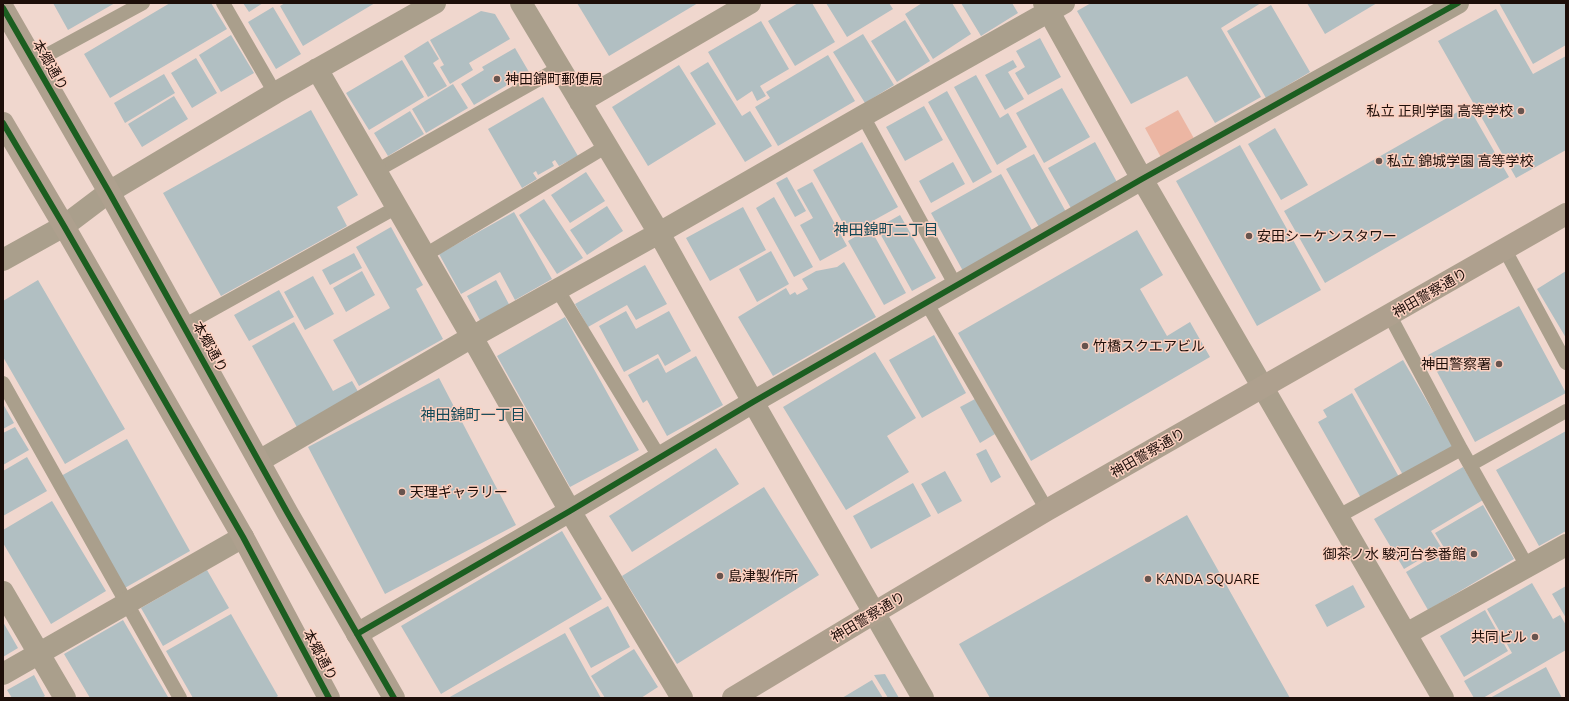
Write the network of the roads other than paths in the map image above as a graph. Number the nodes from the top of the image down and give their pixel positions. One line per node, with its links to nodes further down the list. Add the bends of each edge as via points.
1 (143, 3): 9 (lane)
2 (223, 3): 12 (lane)
3 (435, 3): 11 (street)
4 (521, 3): 10 (street)
5 (750, 3): 13 (street)
6 (1458, 3): 18 (street)
7 (1052, 6): 14 (street); 18 (street)
8 (3, 8): 9 (main road, 本郷通り)
9 (34, 62): 19 (main road, 本郷通り)
10 (559, 68): 13 (street); 17 (lane)
11 (317, 69): 12 (street); 17 (street)
12 (275, 93): 19 (street)
13 (580, 102): 16 (street)
14 (862, 116): 23 (street); 27 (lane)
15 (3, 122): 22 (main road, 本郷通り)
16 (607, 146): 23 (street); 25 (lane)
17 (376, 171): 20 (street)
18 (1142, 179): 27 (street); 35 (street)
19 (109, 192): 22 (street); 31 (main road, 本郷通り)
20 (397, 207): 25 (street); 31 (lane)
21 (1566, 214): 24 (main road, 神田警察通り)
22 (64, 226): 26 (street); 45 (main road, 本郷通り)
23 (659, 232): 28 (street); 36 (street)
24 (1505, 250): 30 (main road, 神田警察通り); 33 (lane)
25 (424, 255): 32 (street)
26 (3, 260)
27 (956, 286): 29 (street)
28 (557, 289): 32 (street); 39 (lane)
29 (926, 302): 36 (street); 42 (lane)
30 (1390, 316): 35 (main road, 神田警察通り); 38 (lane)
31 (185, 326): 40 (main road, 本郷通り)
32 (472, 337): 40 (street); 43 (street)
33 (1566, 363)
34 (3, 383): 49 (lane)
35 (1263, 386): 42 (main road, 神田警察通り); 44 (street)
36 (753, 402): 39 (street); 50 (street)
37 (1566, 411): 41 (lane)
38 (1461, 449): 41 (lane); 44 (lane)
39 (660, 458): 43 (street)
40 (260, 461): 51 (main road, 本郷通り)
41 (1470, 465): 47 (lane)
42 (1047, 510): 50 (main road, 神田警察通り)
43 (570, 511): 51 (street); 59 (street)
44 (1337, 517): 52 (street)
45 (243, 537): 49 (street); 57 (main road, 本郷通り)
46 (1566, 545): 47 (street)
47 (1527, 566): 52 (street)
48 (3, 592): 53 (street)
49 (126, 604): 53 (street); 56 (lane)
50 (874, 613): 60 (main road, 神田警察通り); 61 (street)
51 (357, 634): 58 (main road, 本郷通り)
52 (1406, 634): 62 (street)
53 (39, 654): 54 (street); 55 (street)
54 (3, 674)
55 (65, 698)
56 (180, 698)
57 (329, 698)
58 (394, 698)
59 (682, 698)
60 (734, 698)
61 (923, 698)
62 (1443, 698)

